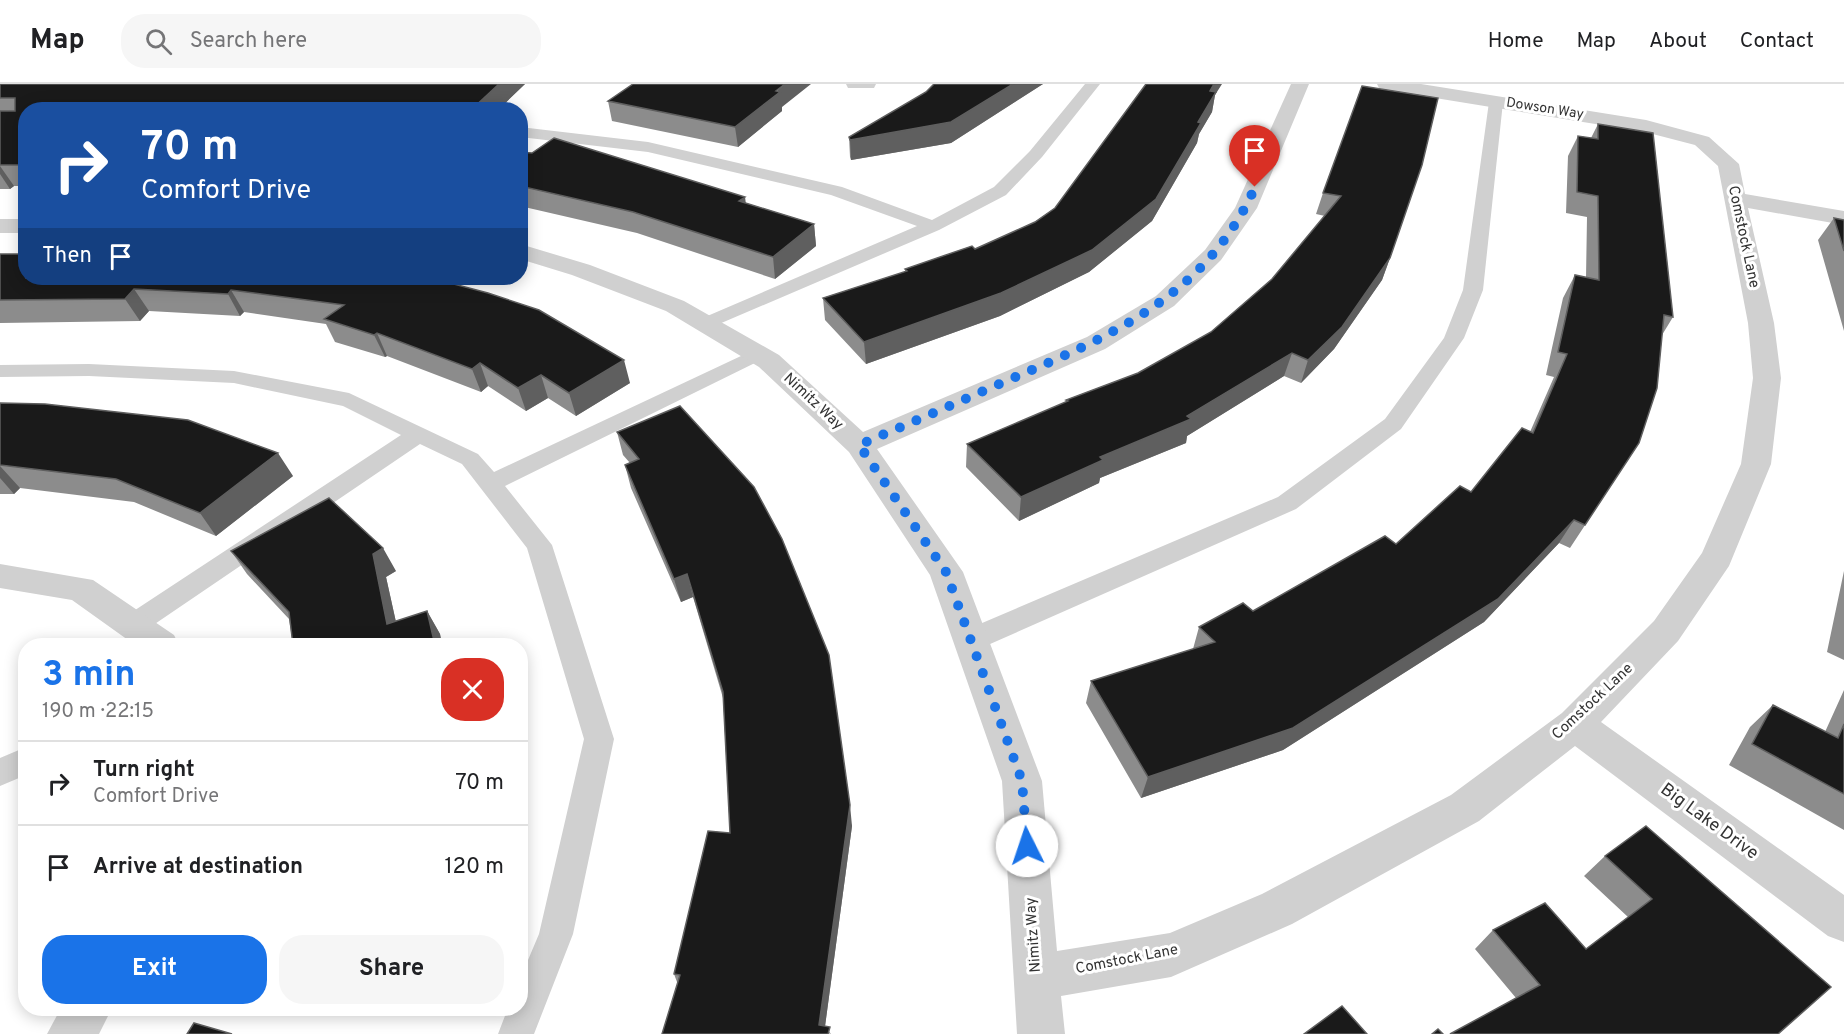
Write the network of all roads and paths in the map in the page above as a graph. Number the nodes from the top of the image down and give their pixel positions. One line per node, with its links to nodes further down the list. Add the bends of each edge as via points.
1 (855, 84): 2 (street)
2 (867, 84)
3 (1093, 84): 13 (lane, via 1000,191)
4 (1300, 84): 19 (street, via 1246,208 1214,255 1165,301 1096,343)
5 (1386, 84): 6 (street, Dowson Way)
6 (1496, 102): 8 (street, Dowson Way, via 1646,126); 24 (lane, via 1473,290 1454,338 1393,424 1287,502)
7 (528, 133): 13 (lane, via 648,147 836,191)
8 (1702, 141): 9 (street, Comstock Lane, via 1728,164)
9 (1735, 199): 10 (street); 25 (street, Comstock Lane, via 1761,323 1767,378 1756,464 1717,558 1666,631)
10 (1844, 218)
11 (0, 226): 12 (street)
12 (18, 226)
13 (933, 226): 15 (lane)
14 (528, 253): 15 (street, Nimitz Way, via 675,306)
15 (705, 324): 16 (street, Nimitz Way)
16 (758, 354): 19 (street, Nimitz Way); 20 (lane)
17 (0, 371): 18 (lane, via 89,370 234,377 349,400)
18 (418, 434): 20 (lane, via 470,459); 22 (lane)
19 (859, 445): 24 (street, Nimitz Way, via 946,572)
20 (490, 484): 30 (lane, via 539,545 599,739 556,934)
21 (0, 576): 22 (street, via 81,589)
22 (133, 625): 23 (street)
23 (151, 638)
24 (971, 640): 29 (street, Nimitz Way, via 1022,781)
25 (1575, 724): 28 (street, Big Lake Drive); 29 (street, Comstock Lane, via 1465,808 1277,909 1171,955)
26 (18, 764): 27 (lane)
27 (0, 773)
28 (1844, 921)
29 (1037, 976): 35 (street, Nimitz Way)
30 (528, 1004)
31 (83, 1016): 33 (street)
32 (523, 1016): 34 (lane)
33 (71, 1034)
34 (516, 1034)
35 (1041, 1034)

